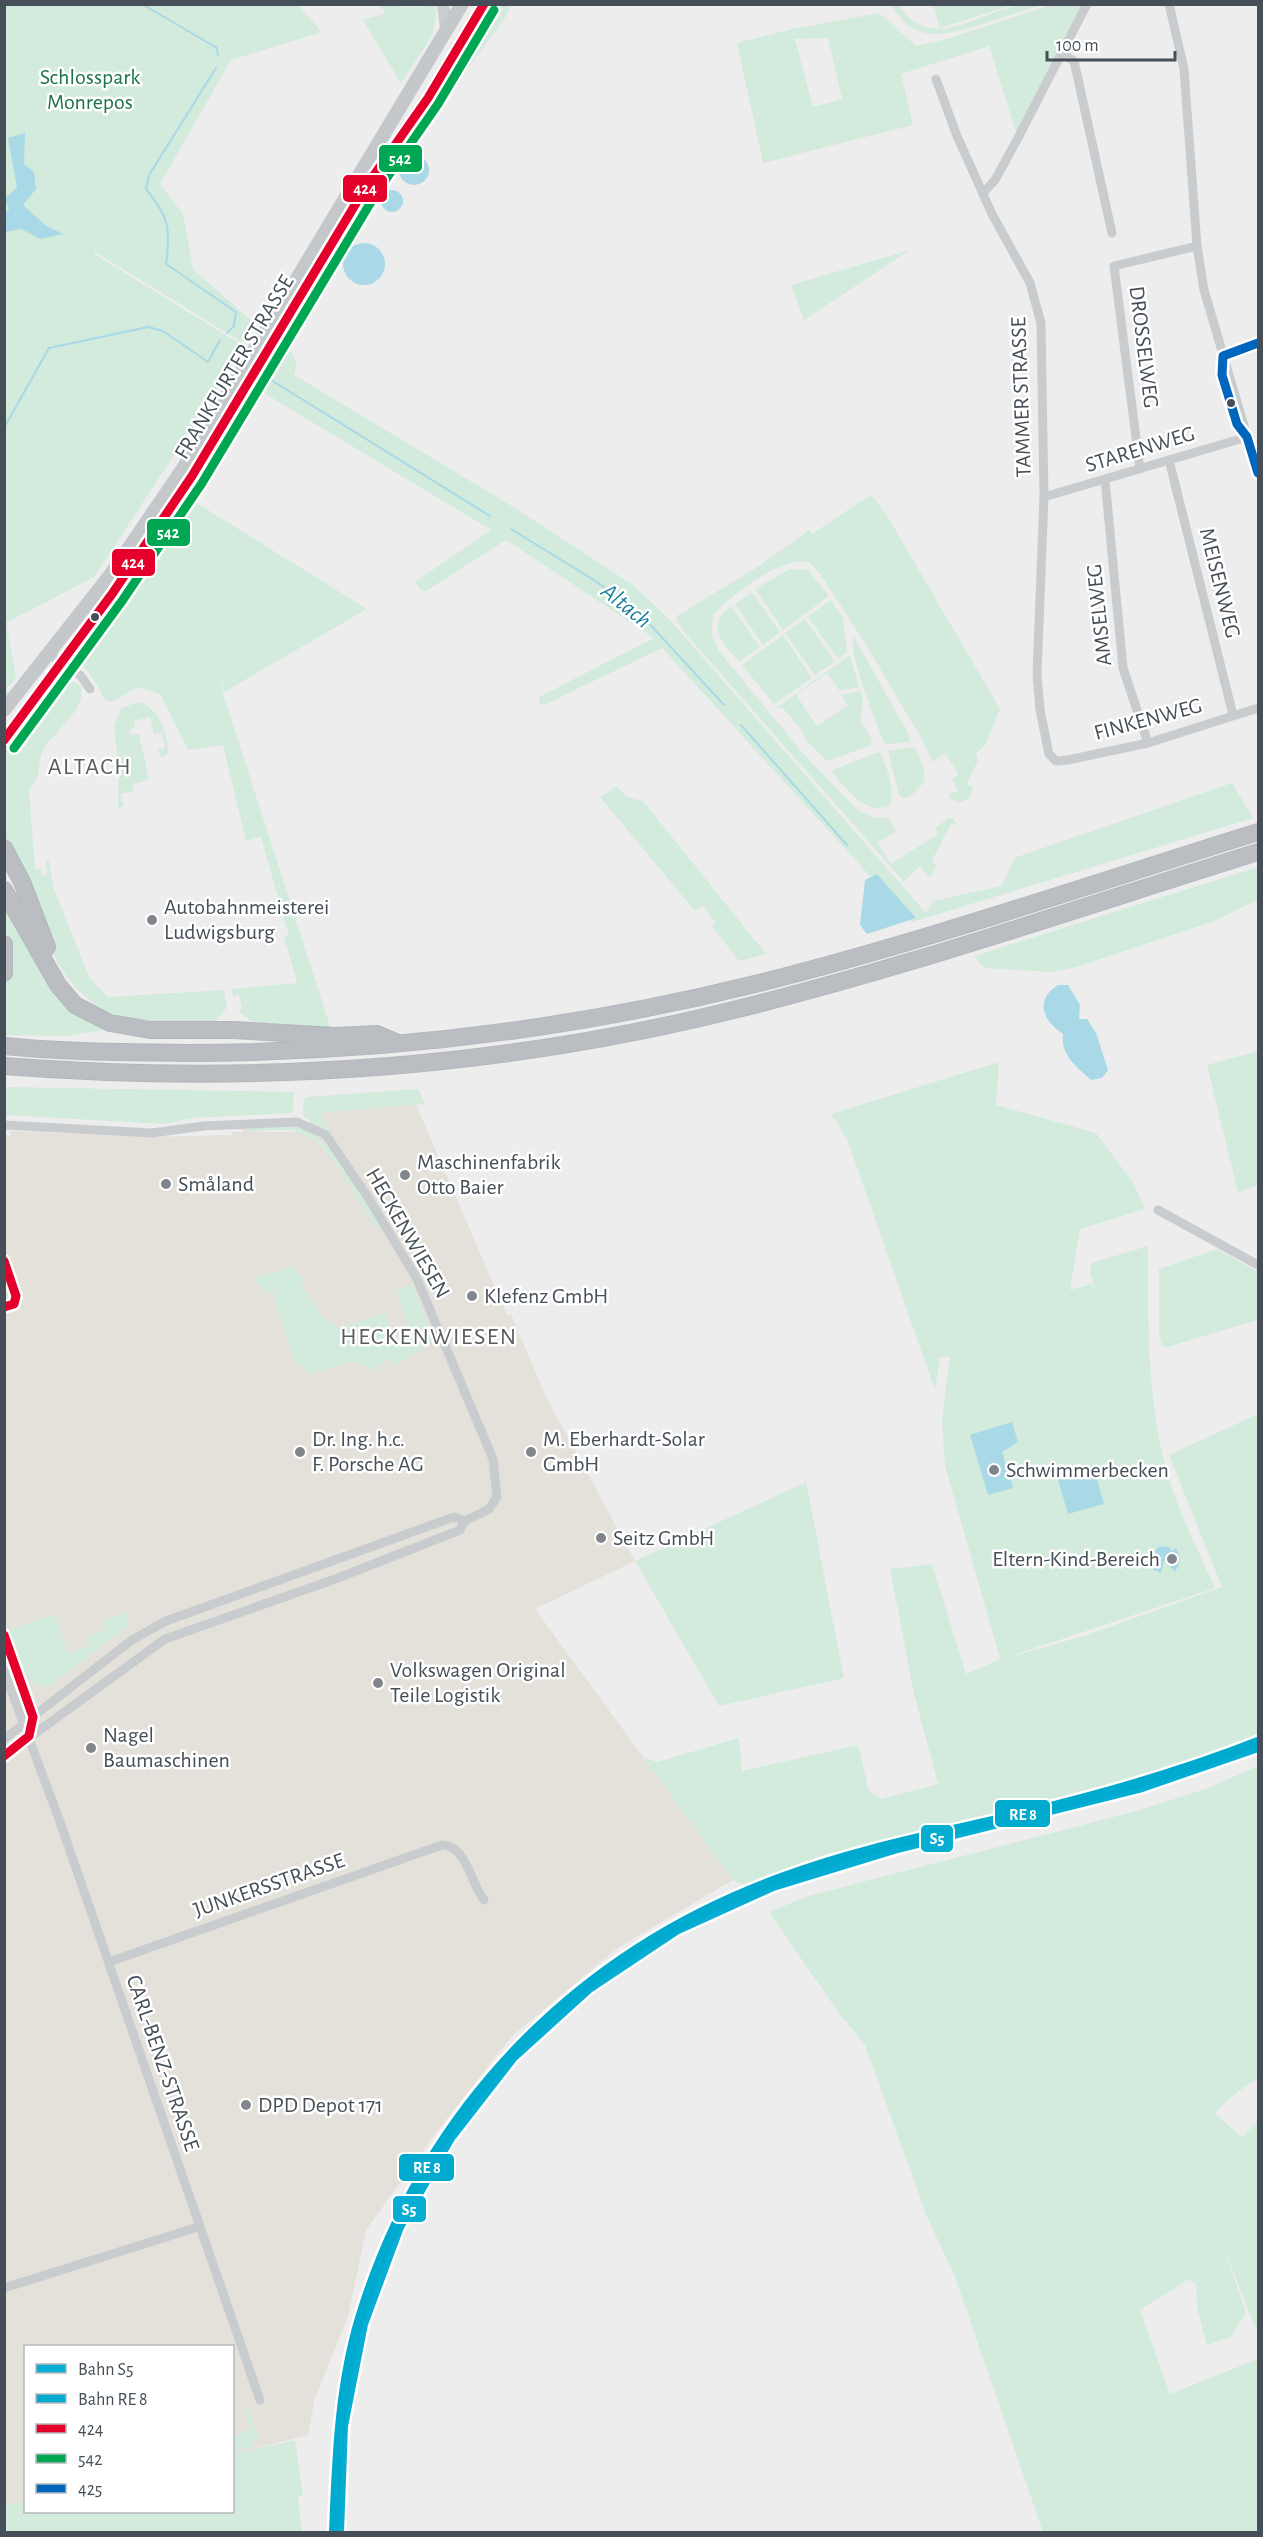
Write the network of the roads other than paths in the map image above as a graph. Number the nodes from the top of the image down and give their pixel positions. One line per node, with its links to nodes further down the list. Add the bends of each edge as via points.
1 (443, 4): 6 (main road)
2 (462, 4): 6 (main road, FRANKFURTER STRASSE)
3 (1087, 4): 7 (street)
4 (1169, 4): 11 (street, via 1184,69)
5 (480, 6): 20 (main road, FRANKFURTER STRASSE, via 428,98 367,185 192,476)
6 (446, 28): 20 (main road, FRANKFURTER STRASSE, via 182,470)
7 (1060, 53): 9 (street, via 1018,138); 10 (street, via 1074,61)
8 (936, 79): 9 (street, TAMMER STRASSE)
9 (984, 192): 19 (street, TAMMER STRASSE, via 1030,283 1041,323)
10 (1112, 233)
11 (1197, 246): 13 (street, via 1204,290); 16 (street, DROSSELWEG, via 1114,266)
12 (1258, 343): 13 (street)
13 (1224, 356): 14 (street)
14 (1247, 436): 15 (street, STARENWEG); 17 (street)
15 (1169, 460): 16 (street, STARENWEG); 24 (street, MEISENWEG)
16 (1140, 469): 18 (street, STARENWEG)
17 (1258, 473)
18 (1105, 480): 19 (street, STARENWEG); 26 (street, AMSELWEG, via 1123,668)
19 (1044, 497): 27 (street, TAMMER STRASSE, via 1037,675)
20 (56, 659): 21 (street, via 81,676); 23 (main road, FRANKFURTER STRASSE); 25 (main road, FRANKFURTER STRASSE)
21 (90, 689)
22 (1258, 708): 24 (street, FINKENWEG)
23 (4, 710)
24 (1233, 716): 26 (street, FINKENWEG)
25 (4, 741)
26 (1148, 743): 27 (street, FINKENWEG, via 1068,760 1056,761)
27 (1049, 754)
28 (1258, 832): 35 (highway, via 760,983 598,1017)
29 (4, 848): 34 (highway, via 22,882 51,957)
30 (1258, 852): 38 (highway, via 767,1002 603,1038 470,1057 293,1073 145,1074)
31 (4, 890): 34 (highway, via 58,985 75,1005)
32 (4, 944): 33 (highway)
33 (4, 973)
34 (84, 1009): 35 (highway, via 130,1028 334,1036 377,1034)
35 (402, 1044): 36 (highway, via 220,1053)
36 (4, 1046)
37 (4, 1066): 38 (highway)
38 (23, 1067): 39 (highway)
39 (4, 1074)
40 (4, 1125): 43 (street, HECKENWIESEN, via 151,1135 204,1126 297,1122 318,1130 334,1145 417,1279 493,1459 497,1497 489,1509)
41 (1158, 1210): 42 (street)
42 (1258, 1265)
43 (465, 1521): 44 (street, via 454,1517); 45 (street, HECKENWIESEN, via 460,1530)
44 (308, 1569): 45 (street); 48 (street, via 186,1612 148,1630)
45 (314, 1586): 51 (street, HECKENWIESEN, via 165,1640)
46 (4, 1634): 48 (street)
47 (4, 1671): 49 (street, CARL-BENZ-STRASSE)
48 (33, 1717): 49 (street); 51 (street)
49 (22, 1725): 50 (street); 51 (street, CARL-BENZ-STRASSE)
50 (4, 1739)
51 (29, 1739): 52 (street, HECKENWIESEN); 54 (street, CARL-BENZ-STRASSE)
52 (4, 1756)
53 (484, 1900): 54 (street, JUNKERSSTRASSE, via 460,1852 456,1847 442,1845)
54 (109, 1962): 55 (street, CARL-BENZ-STRASSE)
55 (198, 2226): 56 (street); 57 (street, CARL-BENZ-STRASSE)
56 (4, 2288)
57 (260, 2400)

